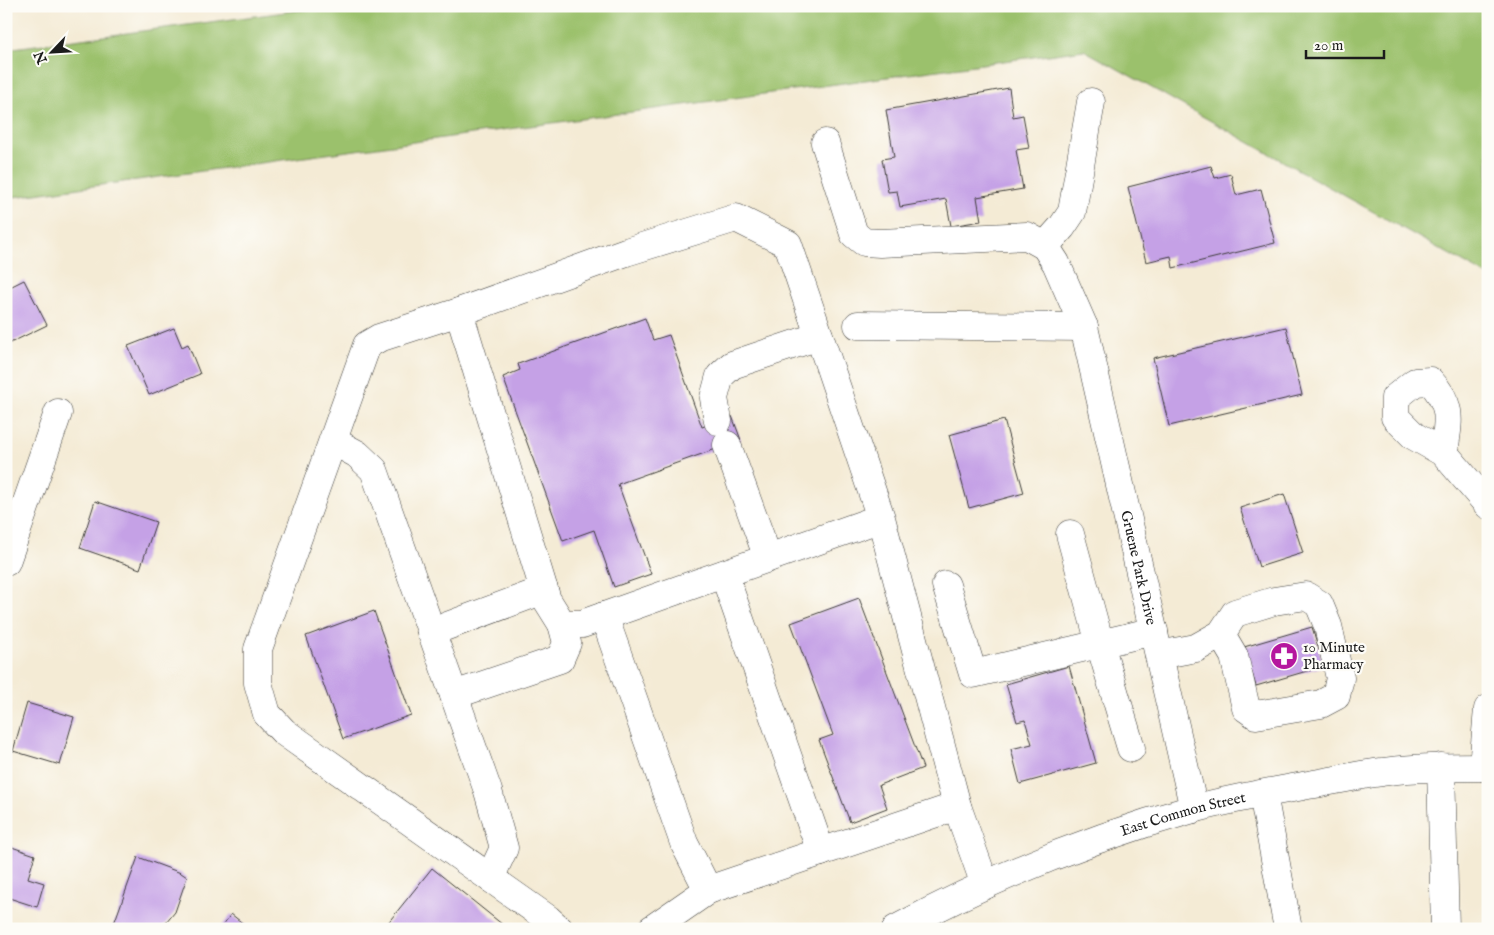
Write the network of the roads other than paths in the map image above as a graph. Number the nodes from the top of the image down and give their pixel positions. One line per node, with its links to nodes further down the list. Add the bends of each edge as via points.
1 (1090, 102): 3 (street, via 1072,212)
2 (825, 143): 3 (street, via 854,234 864,242 1027,236)
3 (1045, 246): 6 (street, Gruene Park Drive, via 1056,263)
4 (459, 312): 7 (street, via 626,252 736,218 788,244); 9 (street, via 379,338 367,345); 18 (street)
5 (858, 325): 6 (street)
6 (1084, 327): 23 (street, Gruene Park Drive)
7 (819, 336): 12 (street); 14 (street, via 732,365 720,376 714,398 722,433)
8 (58, 413): 15 (street)
9 (333, 440): 21 (street, via 357,454 374,470); 34 (street, via 258,649 258,683 267,714 284,732)
10 (1444, 453): 11 (street)
11 (1488, 505)
12 (881, 518): 14 (street); 31 (street)
13 (1070, 534): 24 (street)
14 (768, 558): 16 (street)
15 (6, 562)
16 (724, 574): 19 (street); 33 (street)
17 (946, 585): 24 (street, via 973,674)
18 (544, 590): 20 (street); 21 (street)
19 (604, 616): 20 (street, via 582,624); 36 (street, via 684,843)
20 (562, 624): 25 (street, via 567,643 560,659)
21 (431, 632): 25 (street)
22 (1221, 634): 22 (street, via 1236,613 1274,600 1306,596 1319,604 1328,626 1340,678 1336,696 1321,704 1256,715 1246,708 1234,656); 23 (street, via 1196,648)
23 (1156, 643): 24 (street); 32 (street, Gruene Park Drive)
24 (1100, 644): 27 (street)
25 (454, 695): 34 (street, via 504,848)
26 (1488, 709): 28 (street)
27 (1131, 748)
28 (1485, 767): 29 (street, East Common Street)
29 (1441, 768): 30 (street, East Common Street, via 1383,772); 41 (street)
30 (1263, 794): 32 (street, East Common Street); 40 (street)
31 (957, 806): 33 (street); 35 (street)
32 (1194, 809): 35 (street, East Common Street, via 1100,838)
33 (821, 852): 36 (street)
34 (490, 878): 37 (street)
35 (985, 885): 39 (street, East Common Street)
36 (708, 890): 38 (street)
37 (559, 929)
38 (652, 929)
39 (896, 929)
40 (1288, 929)
41 (1444, 929)

